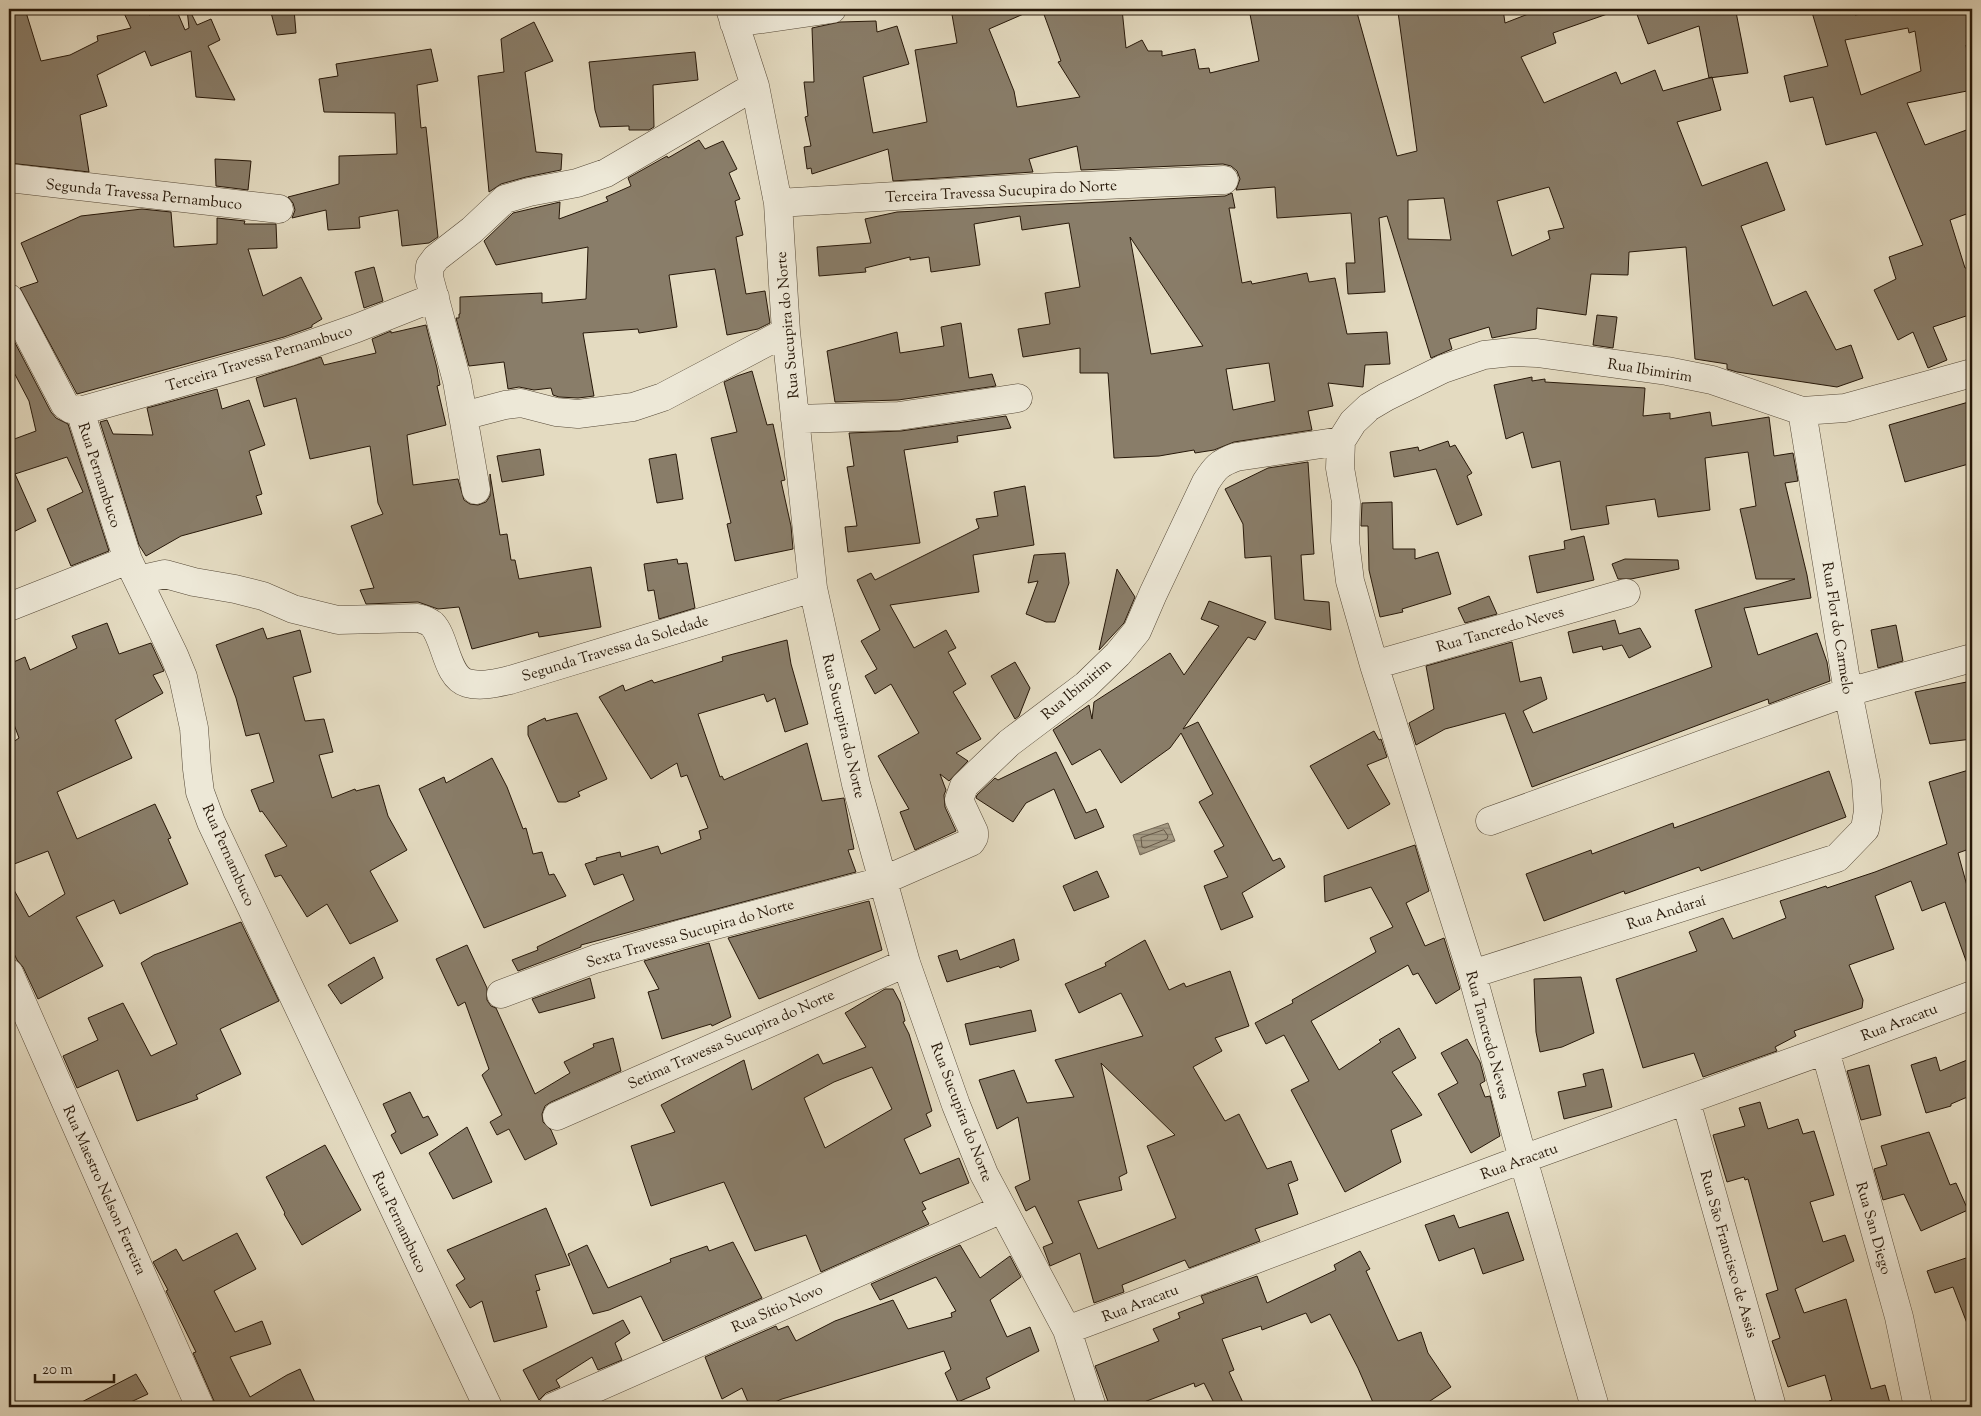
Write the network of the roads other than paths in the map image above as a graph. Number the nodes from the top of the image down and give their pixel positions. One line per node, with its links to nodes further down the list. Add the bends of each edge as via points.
1 (832, 9): 2 (street)
2 (732, 16): 3 (street, Rua Sucupira do Norte)
3 (755, 86): 6 (street, Rua Sucupira do Norte); 8 (street, via 606,172 577,183 505,199 436,258 430,266)
4 (9, 178): 7 (street, Segunda Travessa Pernambuco)
5 (1224, 180): 6 (street, Terceira Travessa Sucupira do Norte)
6 (778, 203): 10 (street, Rua Sucupira do Norte)
7 (280, 209)
8 (432, 287): 14 (street, Terceira Travessa Pernambuco, via 357,328 289,352); 15 (street)
9 (9, 298): 14 (street, Rua Pernambuco, via 65,405)
10 (786, 332): 15 (street, via 663,397 633,407 578,414 521,403); 16 (street, Rua Sucupira do Norte)
11 (1972, 373): 13 (street, Rua Ibimirim, via 1846,408)
12 (1018, 398): 16 (street, via 899,416)
13 (1802, 410): 17 (street, Rua Ibimirim, via 1712,380 1512,352 1484,355 1444,369 1386,396 1353,422); 25 (street, Rua Flor do Carmelo)
14 (80, 411): 19 (street, Rua Pernambuco)
15 (463, 416): 18 (street)
16 (795, 419): 20 (street, Rua Sucupira do Norte)
17 (1343, 439): 24 (street, Rua Tancredo Neves, via 1340,468 1346,502 1345,541 1350,581); 28 (street, Rua Ibimirim, via 1222,462 1206,482 1137,631 1086,685 1009,743 964,786 960,800 974,832 971,842)
18 (476, 490)
19 (133, 570): 20 (street, Segunda Travessa da Soledade, via 235,589 338,620 418,618 433,625 460,680 485,685); 22 (street); 41 (street, Rua Pernambuco, via 182,677 194,728 200,792 212,822)
20 (813, 588): 28 (street, Rua Sucupira do Norte, via 856,784)
21 (1626, 593): 24 (street, Rua Tancredo Neves)
22 (9, 608)
23 (1972, 658): 25 (street)
24 (1374, 665): 31 (street, Rua Tancredo Neves)
25 (1848, 692): 26 (street); 27 (street, Rua Flor do Carmelo, via 1866,781 1868,811 1865,829)
26 (1490, 822)
27 (1855, 842): 31 (street, Rua Andaraí, via 1837,858)
28 (882, 881): 29 (street, Rua Sucupira do Norte); 32 (street, Sexta Travessa Sucupira do Norte, via 604,956)
29 (906, 963): 36 (street, Setima Travessa Sucupira do Norte); 38 (street, Rua Sucupira do Norte, via 956,1105)
30 (9, 973): 40 (street, Rua Maestro Nelson Ferreira)
31 (1472, 974): 37 (street, Rua Tancredo Neves)
32 (501, 994)
33 (1972, 995): 34 (street, Rua Aracatu)
34 (1825, 1050): 35 (street, Rua Aracatu); 46 (street, Rua San Diego, via 1899,1317)
35 (1686, 1101): 37 (street, Rua Aracatu); 45 (street, Rua São Francisco de Assis)
36 (557, 1116)
37 (1523, 1159): 39 (street, Rua Aracatu); 44 (street, Rua Tancredo Neves)
38 (1002, 1209): 39 (street, Rua Sucupira do Norte); 42 (street, Rua Sítio Novo)
39 (1067, 1330): 43 (street, Rua Sucupira do Norte)
40 (200, 1407)
41 (488, 1407)
42 (553, 1407)
43 (1092, 1407)
44 (1595, 1407)
45 (1772, 1407)
46 (1918, 1407)

